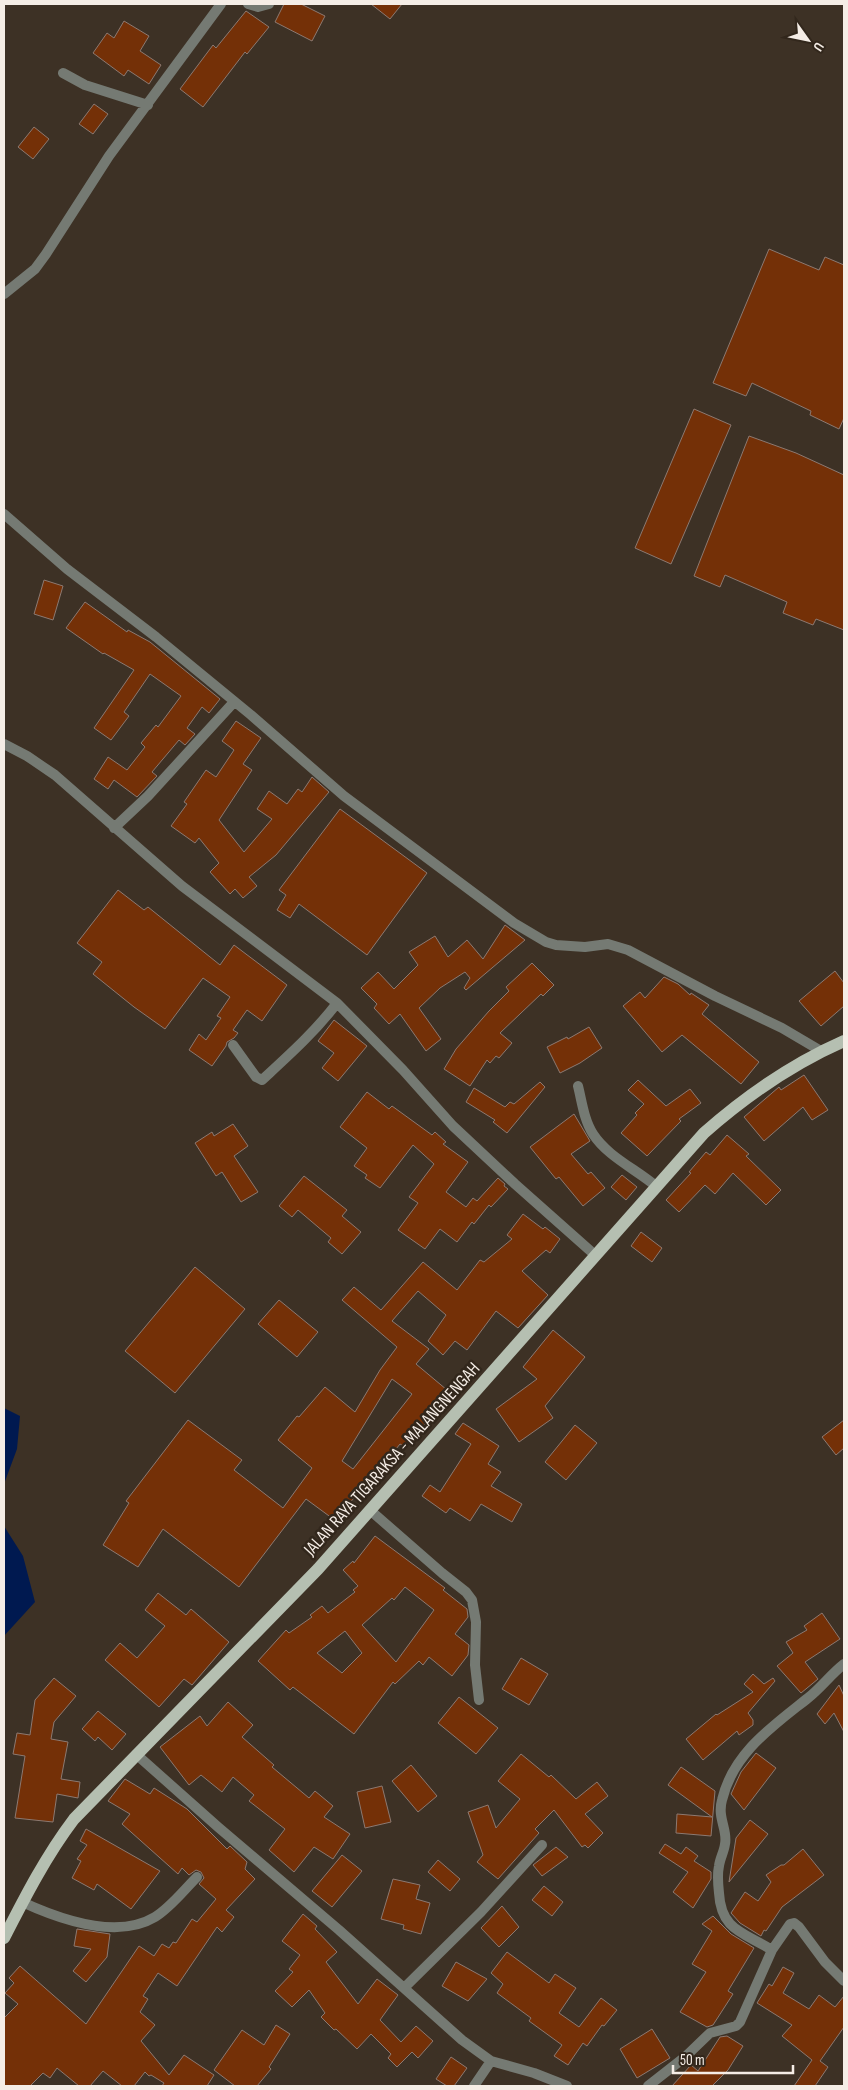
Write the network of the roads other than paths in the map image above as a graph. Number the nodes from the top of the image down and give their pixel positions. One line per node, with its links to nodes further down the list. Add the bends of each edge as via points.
1 (221, 4): 5 (street)
2 (248, 4): 3 (street, via 258,7)
3 (270, 4)
4 (63, 73): 5 (street, via 85,85)
5 (148, 105): 6 (street, via 104,164 35,269)
6 (4, 294)
7 (4, 514): 8 (street)
8 (234, 702): 10 (street, via 148,796); 14 (street, via 344,796 529,932 546,942 565,947 608,944 628,950)
9 (4, 744): 10 (street, via 55,775)
10 (114, 828): 11 (street, via 182,886)
11 (337, 1002): 13 (street, via 326,1018 262,1080 256,1077); 17 (street, via 467,1139)
12 (844, 1041): 14 (main road, JALAN RAYA TIGARAKSA - MALANGNENGAH)
13 (233, 1045)
14 (821, 1051): 16 (main road, JALAN RAYA TIGARAKSA - MALANGNENGAH, via 737,1104 704,1133)
15 (578, 1086): 16 (street, via 593,1134 614,1156)
16 (657, 1187): 17 (main road, JALAN RAYA TIGARAKSA - MALANGNENGAH)
17 (595, 1255): 18 (main road, JALAN RAYA TIGARAKSA - MALANGNENGAH)
18 (371, 1511): 20 (street, via 472,1600); 21 (main road, JALAN RAYA TIGARAKSA - MALANGNENGAH)
19 (844, 1664): 26 (street, via 760,1736 734,1770 721,1801 720,1815 726,1843 718,1873 723,1916 730,1925)
20 (479, 1700)
21 (136, 1755): 24 (main road, JALAN RAYA TIGARAKSA - MALANGNENGAH, via 74,1818); 28 (street)
22 (542, 1845): 28 (street, via 481,1912)
23 (197, 1878): 24 (street, via 156,1916 136,1924 113,1926 77,1922)
24 (22, 1902): 25 (main road, JALAN RAYA TIGARAKSA - MALANGNENGAH)
25 (4, 1938)
26 (772, 1950): 27 (street, via 788,1926 794,1923); 32 (street, via 740,2022 710,2034)
27 (844, 1981)
28 (404, 1988): 29 (street, via 462,2040)
29 (491, 2061): 30 (street); 31 (street)
30 (474, 2086)
31 (567, 2086)
32 (648, 2086)

